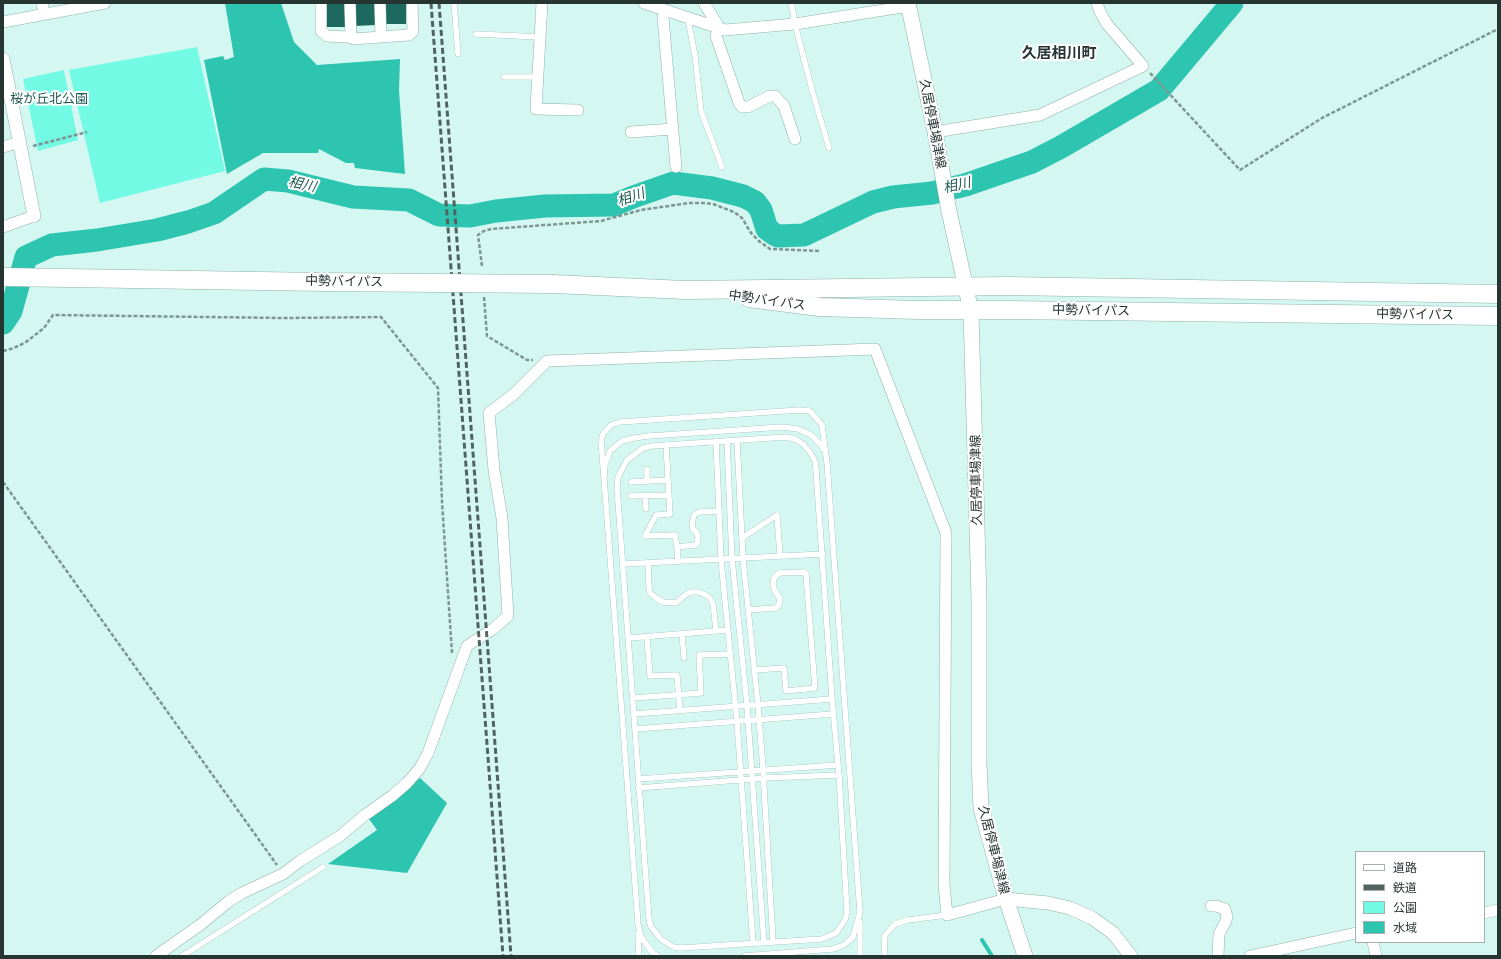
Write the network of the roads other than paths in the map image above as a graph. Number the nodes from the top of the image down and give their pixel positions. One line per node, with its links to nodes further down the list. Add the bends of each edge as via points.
1 (42, 3): 15 (street)
2 (105, 3): 15 (street)
3 (321, 3): 23 (street, via 321,31 327,36)
4 (350, 3): 23 (street)
5 (380, 3): 21 (street)
6 (412, 3): 21 (street, via 412,31 409,36)
7 (454, 3): 24 (lane)
8 (542, 3): 22 (street)
9 (644, 3): 14 (street)
10 (704, 3): 19 (street)
11 (791, 3): 18 (lane)
12 (1097, 3): 31 (street, via 1107,24 1143,66 1040,115)
13 (909, 4): 18 (street); 31 (main road, 久居停車場津線)
14 (665, 10): 16 (street); 29 (street, via 663,17)
15 (44, 14): 17 (street)
16 (688, 19): 19 (street); 37 (lane, via 701,111)
17 (3, 22)
18 (794, 24): 19 (street, via 725,30); 35 (lane)
19 (718, 28): 32 (street, via 716,36 742,107 775,96 784,106)
20 (476, 34): 22 (lane)
21 (381, 37): 23 (street)
22 (540, 37): 27 (street)
23 (351, 38)
24 (458, 54)
25 (3, 59): 33 (street)
26 (504, 77): 27 (lane)
27 (538, 77): 28 (street, via 536,109)
28 (578, 110)
29 (673, 129): 30 (street); 36 (street)
30 (631, 132)
31 (935, 132): 41 (main road, 久居停車場津線, via 940,167)
32 (795, 140)
33 (20, 142): 34 (street); 38 (street)
34 (3, 147)
35 (829, 148)
36 (676, 167)
37 (722, 167)
38 (34, 216): 39 (street)
39 (3, 227)
40 (3, 277): 42 (highway, 中勢バイパス, bridge, via 553,284)
41 (966, 286): 42 (highway, 中勢バイパス); 43 (highway, 中勢バイパス); 44 (main road, 久居停車場津線)
42 (685, 290): 44 (highway, 中勢バイパス, via 819,307)
43 (1498, 294)
44 (971, 311): 45 (highway, 中勢バイパス); 104 (main road, 久居停車場津線, via 979,599 981,808)
45 (1498, 316)
46 (727, 440): 47 (lane); 48 (lane); 65 (lane)
47 (737, 440): 61 (lane); 63 (lane, via 784,437 795,439 810,452 815,461)
48 (716, 441): 49 (lane); 60 (lane)
49 (666, 444): 53 (lane); 70 (lane, via 643,448 635,453 627,460 618,478)
50 (827, 463): 52 (lane, via 821,445 811,435 798,429 775,427 622,441 610,451); 52 (lane, via 822,425 810,411 633,421 611,425 603,434 601,441); 107 (lane)
51 (647, 469): 54 (lane)
52 (604, 478): 110 (lane)
53 (668, 480): 54 (lane); 56 (lane)
54 (647, 481): 55 (lane)
55 (631, 482)
56 (669, 495): 58 (lane); 62 (lane, via 670,514 656,515 645,536 675,535)
57 (630, 496): 58 (lane)
58 (645, 496): 59 (lane)
59 (646, 509)
60 (719, 512): 62 (lane, via 699,512 694,515 692,524 698,542 695,545); 67 (lane)
61 (742, 538): 64 (lane, via 777,515); 66 (lane)
62 (677, 546): 68 (lane)
63 (823, 554): 64 (lane); 82 (lane)
64 (780, 556): 66 (lane)
65 (732, 559): 66 (lane); 67 (lane); 84 (lane)
66 (743, 559): 71 (lane)
67 (721, 560): 68 (lane); 72 (lane)
68 (678, 562): 69 (lane)
69 (648, 563): 70 (lane); 73 (lane, via 650,593 662,602 676,603 692,592 704,594 713,604)
70 (623, 564): 76 (lane)
71 (748, 610): 79 (lane); 79 (lane, via 776,608 780,599 773,584 779,573 806,574 815,688 786,691 784,668)
72 (728, 630): 73 (lane); 77 (lane)
73 (716, 631): 74 (lane)
74 (682, 634): 75 (lane); 78 (lane)
75 (647, 637): 76 (lane); 80 (lane, via 650,676 677,675)
76 (628, 638): 81 (lane)
77 (730, 654): 80 (lane, via 699,655 701,693); 85 (lane)
78 (684, 658)
79 (754, 670): 83 (lane)
80 (679, 695): 81 (lane); 86 (lane)
81 (633, 698): 87 (lane)
82 (832, 699): 83 (lane); 88 (lane)
83 (758, 705): 84 (lane); 89 (lane)
84 (747, 706): 85 (lane); 90 (lane)
85 (736, 707): 86 (lane); 91 (lane)
86 (680, 710): 87 (lane)
87 (634, 714): 92 (lane)
88 (833, 714): 89 (lane); 93 (lane)
89 (759, 720): 90 (lane); 94 (lane)
90 (748, 721): 91 (lane); 95 (lane)
91 (737, 722): 92 (lane); 96 (lane)
92 (634, 729): 99 (lane)
93 (838, 765): 94 (lane); 97 (lane)
94 (763, 770): 95 (lane); 98 (lane)
95 (751, 771): 96 (lane); 101 (lane)
96 (740, 772): 99 (lane); 100 (lane)
97 (839, 775): 98 (lane); 112 (lane, via 847,905 845,920 836,933 822,939)
98 (764, 778): 101 (lane); 112 (lane)
99 (638, 779): 102 (lane)
100 (741, 780): 101 (lane); 102 (lane); 113 (lane)
101 (752, 780): 114 (lane)
102 (638, 788): 113 (lane, via 649,919 655,933 666,943 680,948)
103 (323, 867): 117 (lane)
104 (1006, 899): 109 (street); 123 (main road, 久居停車場津線); 124 (street, via 1048,903 1070,908 1092,918 1112,933)
105 (1211, 906): 125 (street, via 1225,909 1227,917 1219,934)
106 (1498, 910): 108 (street)
107 (860, 912): 120 (lane, via 853,937 844,945 833,949); 121 (lane)
108 (1485, 912)
109 (947, 915): 116 (street, via 944,885 946,533 874,349 547,361 514,394 489,414 502,518 508,616 467,646 428,753 420,768 392,796 340,836 283,874 228,902); 122 (lane, via 895,924 885,935)
110 (638, 924): 118 (lane); 119 (lane, via 641,937)
111 (1355, 934): 126 (street)
112 (773, 942): 114 (lane)
113 (753, 943): 114 (lane)
114 (764, 943)
115 (1372, 943): 127 (street)
116 (156, 956)
117 (182, 956)
118 (639, 956)
119 (658, 956)
120 (744, 956)
121 (860, 956)
122 (884, 956)
123 (1025, 956)
124 (1131, 956)
125 (1218, 956)
126 (1250, 956)
127 (1376, 956)

